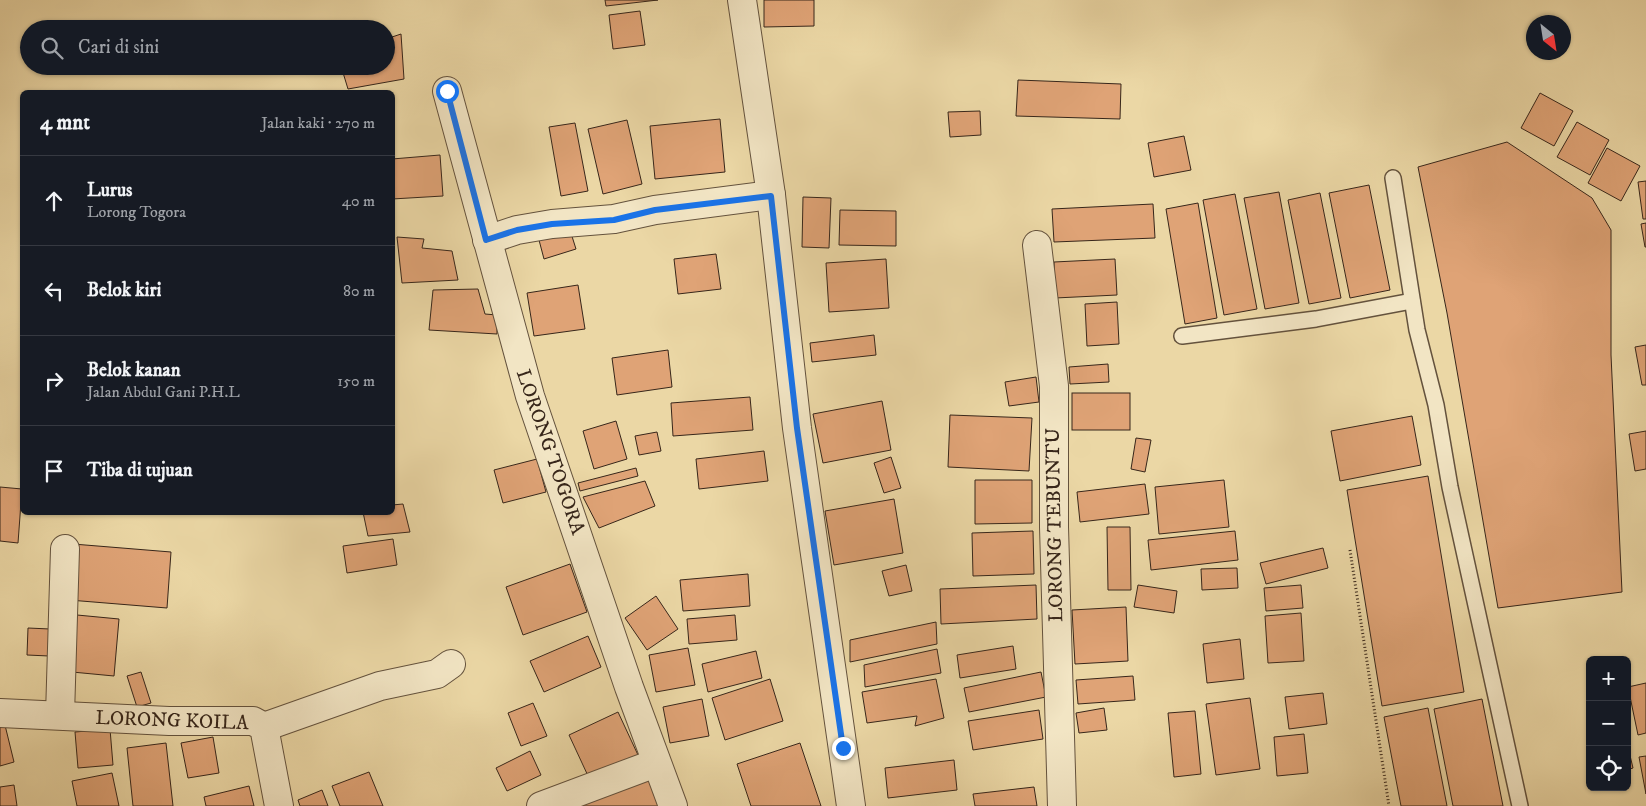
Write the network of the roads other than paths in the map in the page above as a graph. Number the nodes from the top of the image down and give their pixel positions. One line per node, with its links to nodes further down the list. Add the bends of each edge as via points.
1 (742, 0): 4 (street)
2 (447, 91): 5 (street, LORONG TOGORA)
3 (1393, 178): 7 (lane)
4 (771, 196): 5 (street, via 655,210 614,220 552,224); 18 (street, via 798,437)
5 (486, 240): 14 (street, LORONG TOGORA, via 530,396)
6 (1037, 245): 19 (street, LORONG TEBUNTU, via 1054,386)
7 (1412, 301): 8 (lane, via 1316,319); 20 (lane)
8 (1182, 336)
9 (65, 549): 12 (street)
10 (450, 664): 13 (street, via 438,674 380,686)
11 (0, 713): 12 (street, LORONG KOILA)
12 (60, 715): 13 (street, LORONG KOILA, via 169,722 243,720)
13 (264, 727): 15 (street, LORONG KOILA)
14 (656, 763): 16 (street); 17 (street, LORONG TOGORA)
15 (279, 806)
16 (541, 806)
17 (673, 806)
18 (852, 806)
19 (1062, 806)
20 (1520, 806)

